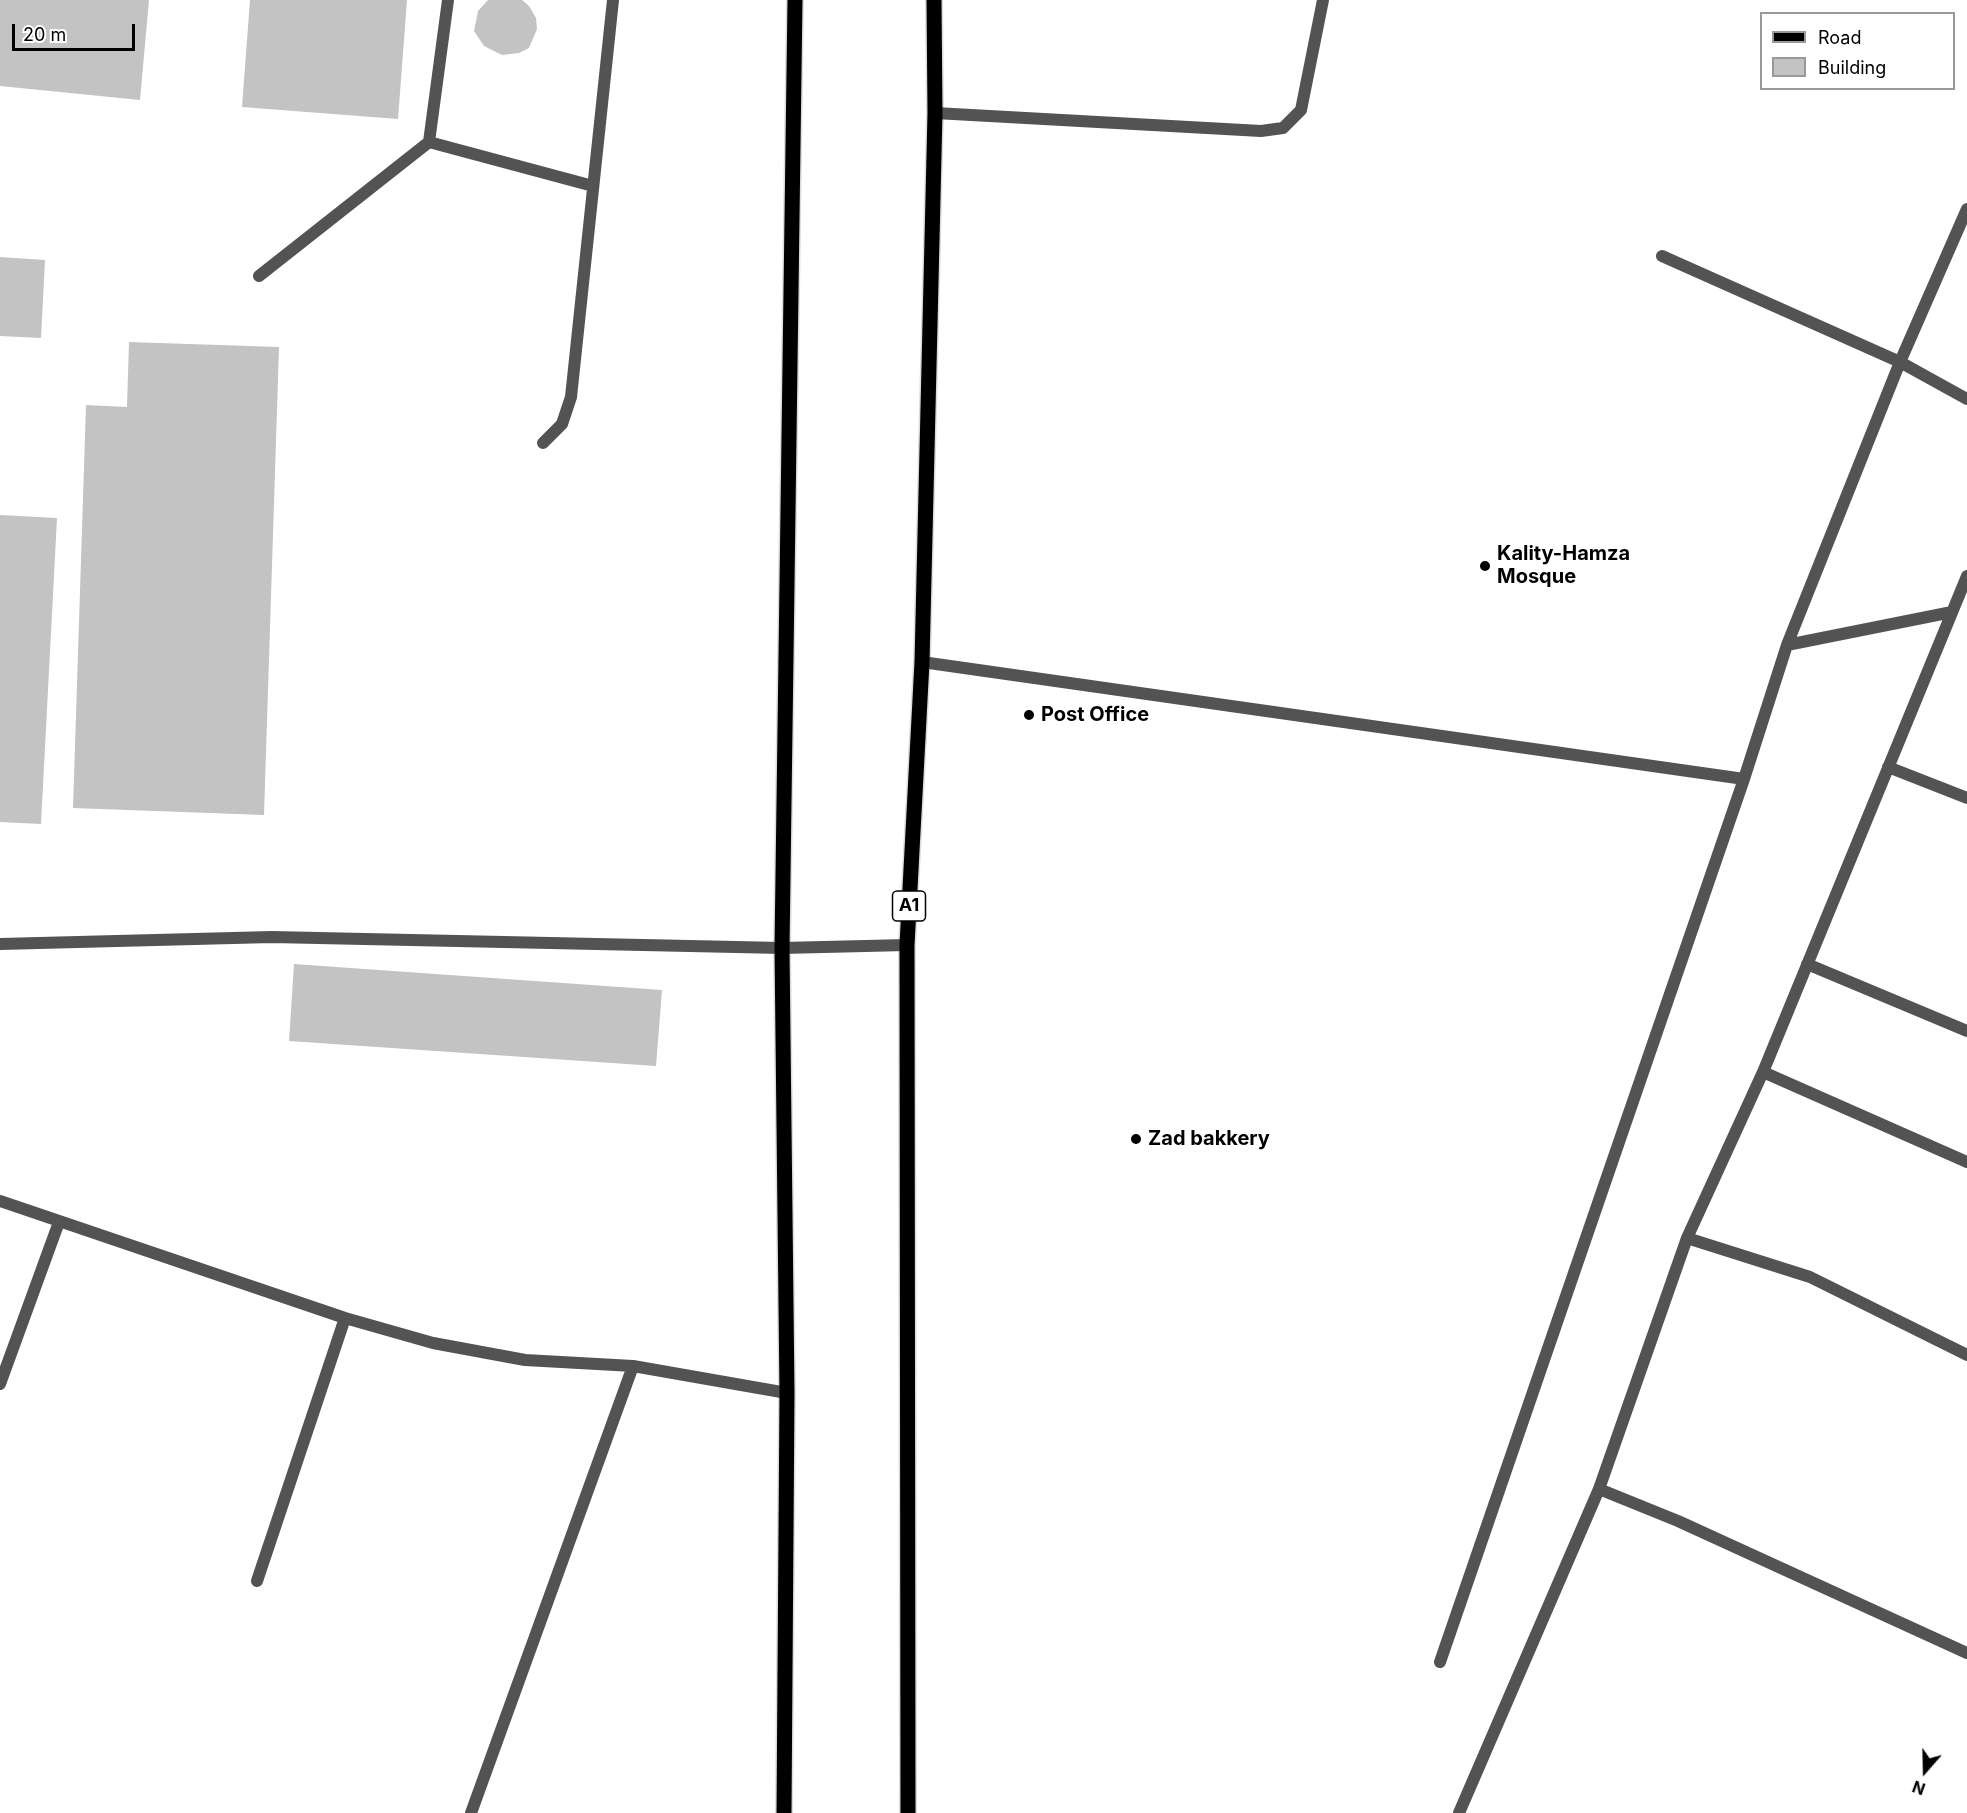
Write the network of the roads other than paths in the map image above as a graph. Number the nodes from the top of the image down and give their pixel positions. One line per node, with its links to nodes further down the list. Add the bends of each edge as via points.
1 (448, 0): 7 (street)
2 (613, 0): 8 (street)
3 (795, 0): 24 (main road)
4 (934, 0): 6 (main road, A1)
5 (1323, 0): 6 (street, via 1301,110 1283,128 1261,131)
6 (935, 114): 18 (main road, A1)
7 (429, 142): 8 (street); 11 (street)
8 (593, 186): 14 (street, via 571,397 562,424)
9 (1967, 210): 12 (street)
10 (1662, 256): 12 (street)
11 (259, 276)
12 (1900, 362): 13 (street); 17 (street)
13 (1967, 399)
14 (543, 443)
15 (1967, 576): 16 (street)
16 (1952, 612): 17 (street); 19 (street)
17 (1787, 645): 20 (street)
18 (922, 662): 20 (street); 23 (main road, A1)
19 (1888, 766): 21 (street); 25 (street)
20 (1744, 779): 40 (street)
21 (1967, 798)
22 (0, 944): 24 (street, via 272,937)
23 (907, 945): 24 (street); 43 (main road, A1)
24 (782, 948): 36 (main road)
25 (1807, 964): 26 (street); 27 (street)
26 (1967, 1031)
27 (1763, 1072): 28 (street); 31 (street)
28 (1967, 1162)
29 (0, 1201): 30 (street)
30 (59, 1222): 32 (street); 35 (street)
31 (1687, 1238): 33 (street, via 1810,1277); 37 (street)
32 (345, 1318): 34 (street, via 433,1343 525,1360); 38 (street)
33 (1967, 1355)
34 (633, 1366): 36 (street); 41 (street)
35 (0, 1384)
36 (787, 1393): 42 (main road)
37 (1599, 1489): 39 (street); 44 (street)
38 (257, 1581)
39 (1967, 1653)
40 (1440, 1662)
41 (471, 1813)
42 (784, 1813)
43 (908, 1813)
44 (1459, 1813)

